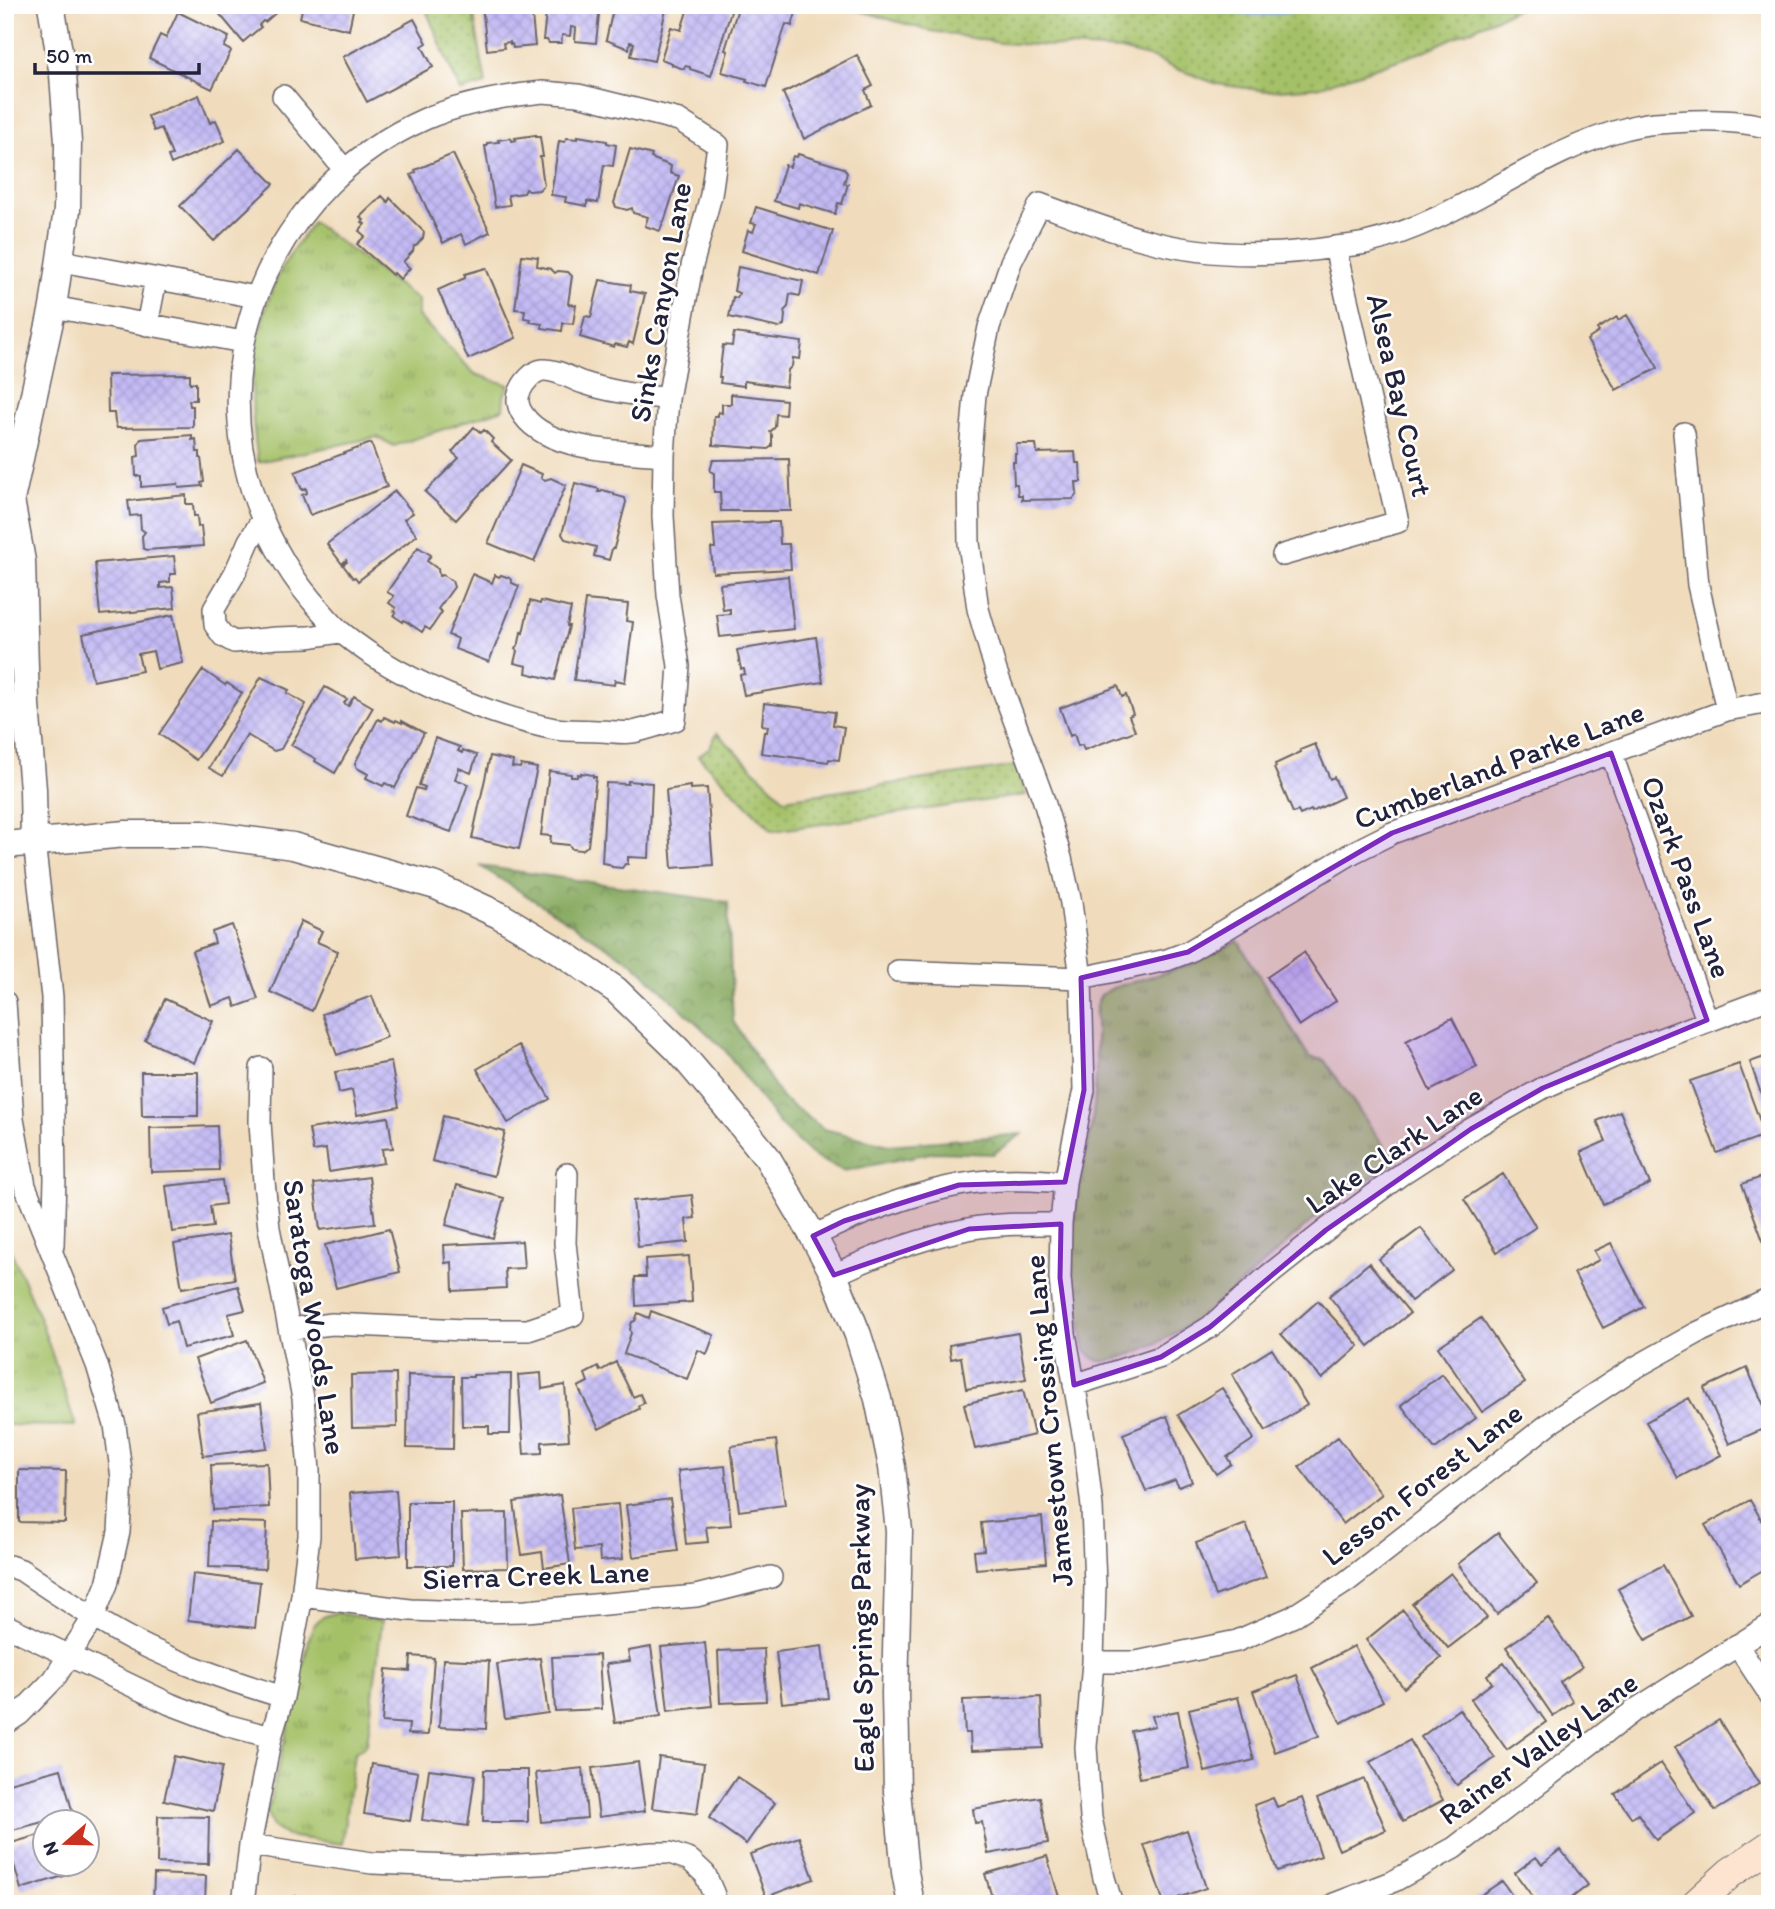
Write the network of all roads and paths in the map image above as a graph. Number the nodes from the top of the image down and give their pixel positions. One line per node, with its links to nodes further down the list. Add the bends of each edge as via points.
1 (51, 5): 6 (street, via 68,142)
2 (284, 96): 4 (street)
3 (1770, 128): 5 (street, via 1704,121 1629,127 1557,154 1412,228 1366,243)
4 (344, 169): 8 (street, via 290,233); 12 (street, Sinks Canyon Lane, via 426,119 506,96 543,92 578,95 679,120 719,145)
5 (1335, 247): 17 (street, Alsea Bay Court, via 1398,522); 25 (street, Jamestown Crossing Lane, via 1248,255 1193,250 1146,241 1040,204 1011,262 986,338 975,396 968,476 969,543 978,610 1061,858)
6 (61, 261): 7 (street); 9 (street)
7 (156, 279): 8 (street); 10 (street)
8 (256, 297): 11 (street)
9 (53, 307): 10 (street); 15 (street)
10 (147, 325): 11 (street)
11 (243, 342): 16 (street, via 239,432)
12 (668, 399): 14 (street, Sinks Canyon Lane); 14 (street, via 630,394 542,370 529,377 517,400 521,412 544,434 582,446)
13 (1684, 433): 20 (street, via 1698,585)
14 (664, 455): 18 (street, Sinks Canyon Lane, via 668,595 679,666 675,720 630,732 557,729 491,712 437,691)
15 (8, 506): 22 (street, via 22,561)
16 (262, 520): 18 (street, via 306,595); 18 (street, via 214,609 215,625 234,642)
17 (1283, 555)
18 (340, 632)
19 (1770, 702): 20 (street, Cumberland Parke Lane)
20 (1727, 710): 21 (street, Cumberland Parke Lane)
21 (1611, 753): 25 (street, Cumberland Parke Lane, via 1392,833 1188,952); 28 (street, Ozark Pass Lane)
22 (34, 842): 23 (street, Eagle Springs Parkway); 33 (street, Eagle Springs Parkway, via 126,834 203,834 293,846 436,886 499,915 616,990 678,1050 766,1157); 34 (street, via 52,998)
23 (5, 845)
24 (898, 971): 25 (street, Cumberland Parke Lane)
25 (1081, 978): 31 (street, Jamestown Crossing Lane, via 1084,1090)
26 (1770, 998): 28 (street, Lake Clark Lane)
27 (5, 1002): 34 (street, via 13,1119 26,1186)
28 (1707, 1020): 38 (street, Lake Clark Lane, via 1543,1087 1404,1172 1269,1275 1210,1327 1161,1357)
29 (261, 1068): 37 (street, Saratoga Woods Lane, via 260,1122 269,1228)
30 (567, 1174): 37 (street, via 565,1243 573,1315 528,1329 332,1324)
31 (1065, 1182): 32 (street, Jamestown Crossing Lane); 33 (street, via 1004,1180 960,1185 895,1202)
32 (1061, 1224): 35 (street, via 969,1229 913,1244); 38 (street, Jamestown Crossing Lane, via 1060,1278)
33 (813, 1236): 35 (street, Eagle Springs Parkway)
34 (53, 1258): 42 (street, via 97,1365 115,1425 122,1478 119,1532 107,1584)
35 (834, 1275): 56 (street, Eagle Springs Parkway, via 874,1387 892,1467 899,1531 897,1791)
36 (1770, 1299): 47 (street, Lesson Forest Lane, via 1630,1370 1550,1423 1346,1582 1292,1617 1237,1641 1136,1662)
37 (290, 1329): 41 (street, Saratoga Woods Lane, via 303,1398 309,1471 309,1536)
38 (1074, 1385): 47 (street, Jamestown Crossing Lane, via 1092,1507)
39 (5, 1567): 42 (street, via 21,1570)
40 (771, 1577): 41 (street, Sierra Creek Lane, via 696,1596 526,1611 410,1610)
41 (302, 1596): 49 (street, Saratoga Woods Lane)
42 (93, 1618): 46 (street); 49 (street, via 186,1664)
43 (5, 1625): 46 (street)
44 (1770, 1625): 45 (street, Rainer Valley Lane)
45 (1737, 1645): 48 (street); 58 (street, Rainer Valley Lane, via 1635,1710 1454,1848 1394,1881)
46 (69, 1657): 50 (street, via 54,1679); 51 (street, via 170,1704)
47 (1093, 1662): 57 (street, Jamestown Crossing Lane, via 1086,1747 1091,1818)
48 (1770, 1695)
49 (283, 1697): 51 (street, Saratoga Woods Lane)
50 (5, 1724)
51 (271, 1737): 52 (street, Saratoga Woods Lane)
52 (250, 1845): 54 (street, Saratoga Woods Lane); 55 (street, via 372,1863 480,1867 670,1853 690,1860 705,1874)
53 (1770, 1846): 59 (main road)
54 (243, 1904)
55 (716, 1904)
56 (911, 1904)
57 (1112, 1904)
58 (1334, 1904)
59 (1696, 1904)

